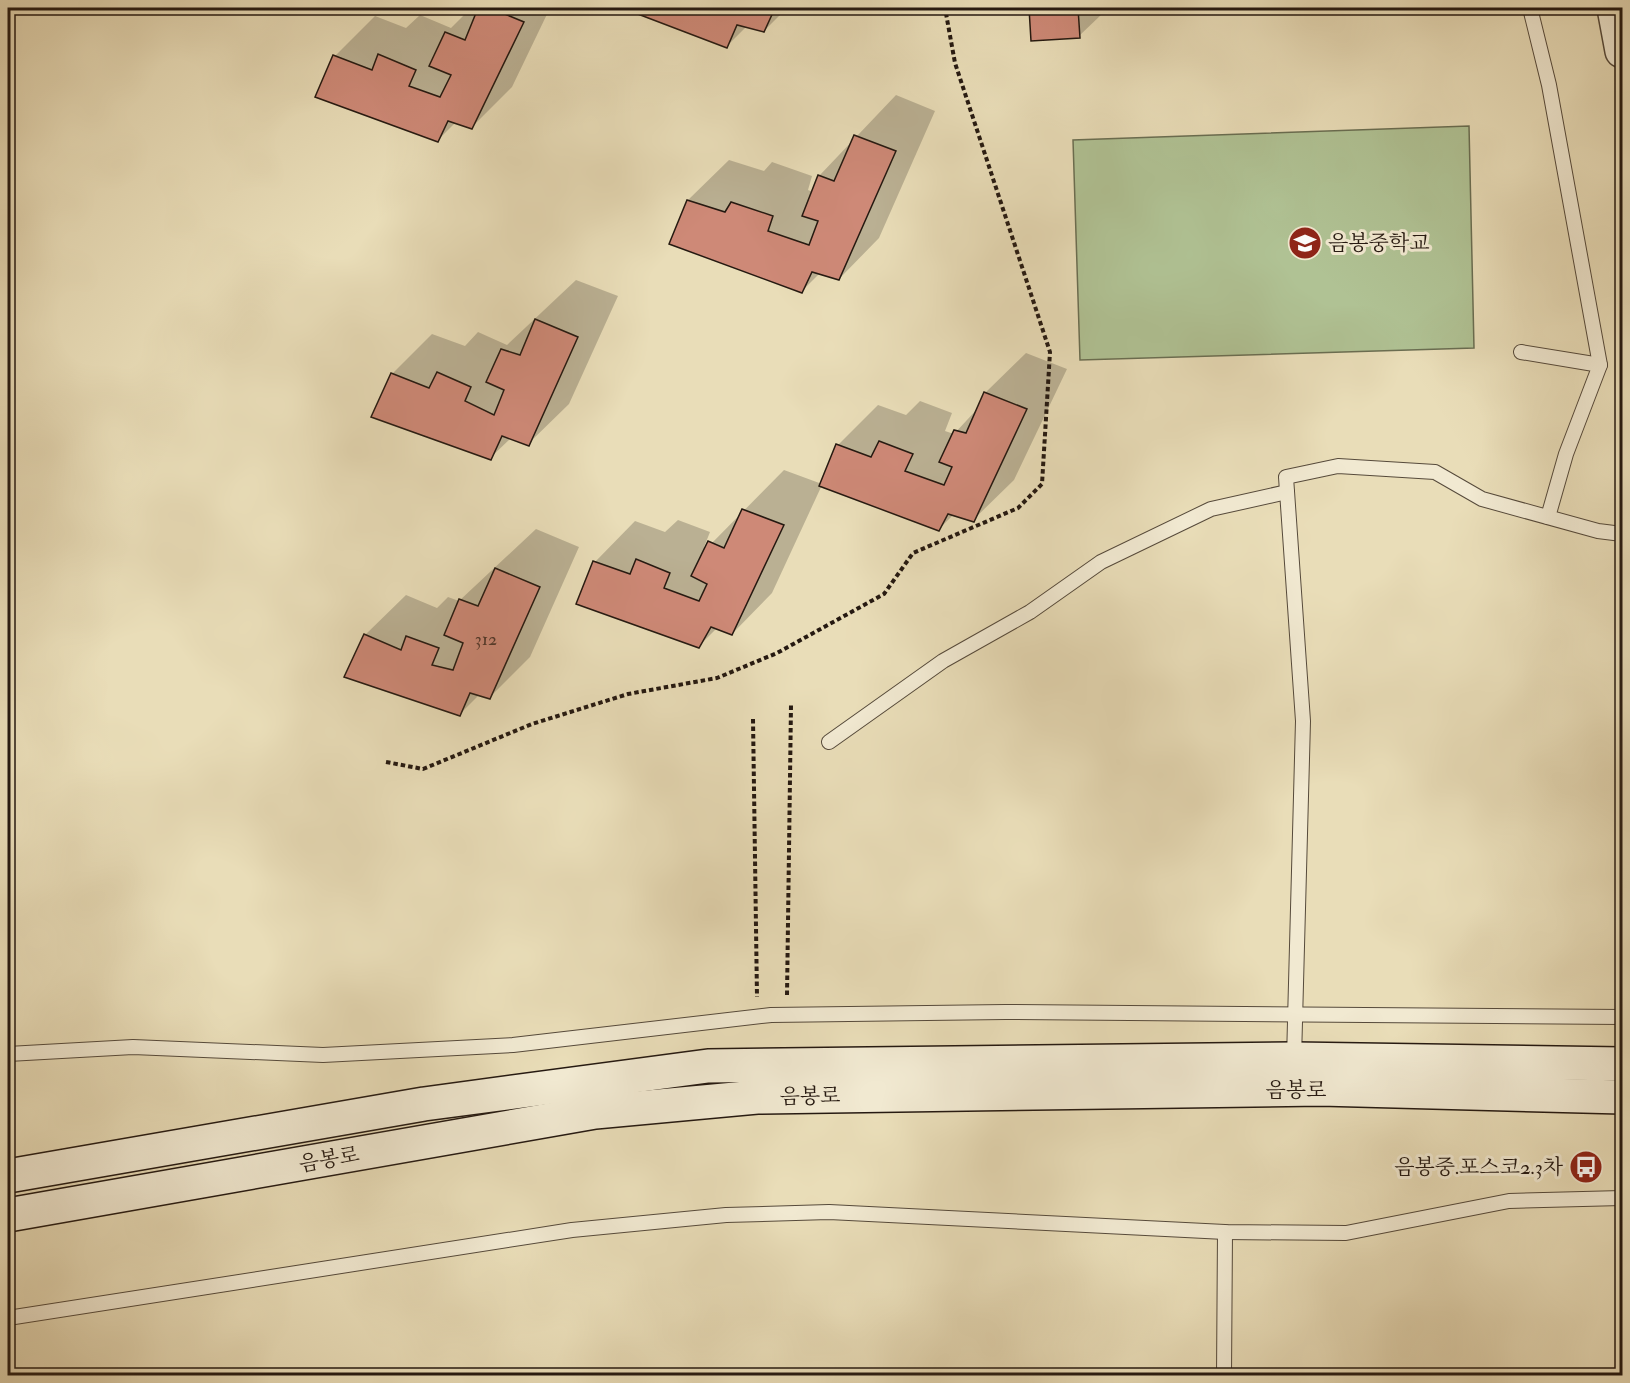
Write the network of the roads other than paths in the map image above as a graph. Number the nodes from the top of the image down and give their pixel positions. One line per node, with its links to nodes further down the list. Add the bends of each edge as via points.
1 (1530, 8): 5 (lane, via 1549,84)
2 (1614, 8): 3 (main road)
3 (1623, 51)
4 (1521, 352): 5 (lane)
5 (1600, 365): 7 (lane, via 1566,454)
6 (1287, 492): 7 (lane, via 1286,477 1338,466 1435,472 1482,499); 9 (lane, via 1211,509 1101,562 1030,612 943,661); 10 (lane, via 1303,721)
7 (1548, 517): 8 (lane)
8 (1623, 534)
9 (829, 742)
10 (1296, 1012): 11 (lane); 12 (lane, via 786,1015 513,1046 323,1055 133,1047); 13 (lane)
11 (1623, 1017)
12 (8, 1054)
13 (1294, 1059): 14 (main road, 음봉로); 16 (main road, 음봉로, via 708,1066 424,1104)
14 (1623, 1064)
15 (1623, 1097): 18 (main road, 음봉로, via 1321,1089 757,1097 595,1112)
16 (8, 1176)
17 (1623, 1198): 19 (lane, via 1509,1201 1346,1233)
18 (8, 1215)
19 (1225, 1232): 20 (lane, via 829,1212 726,1215 572,1230); 21 (lane)
20 (8, 1318)
21 (1224, 1376)

